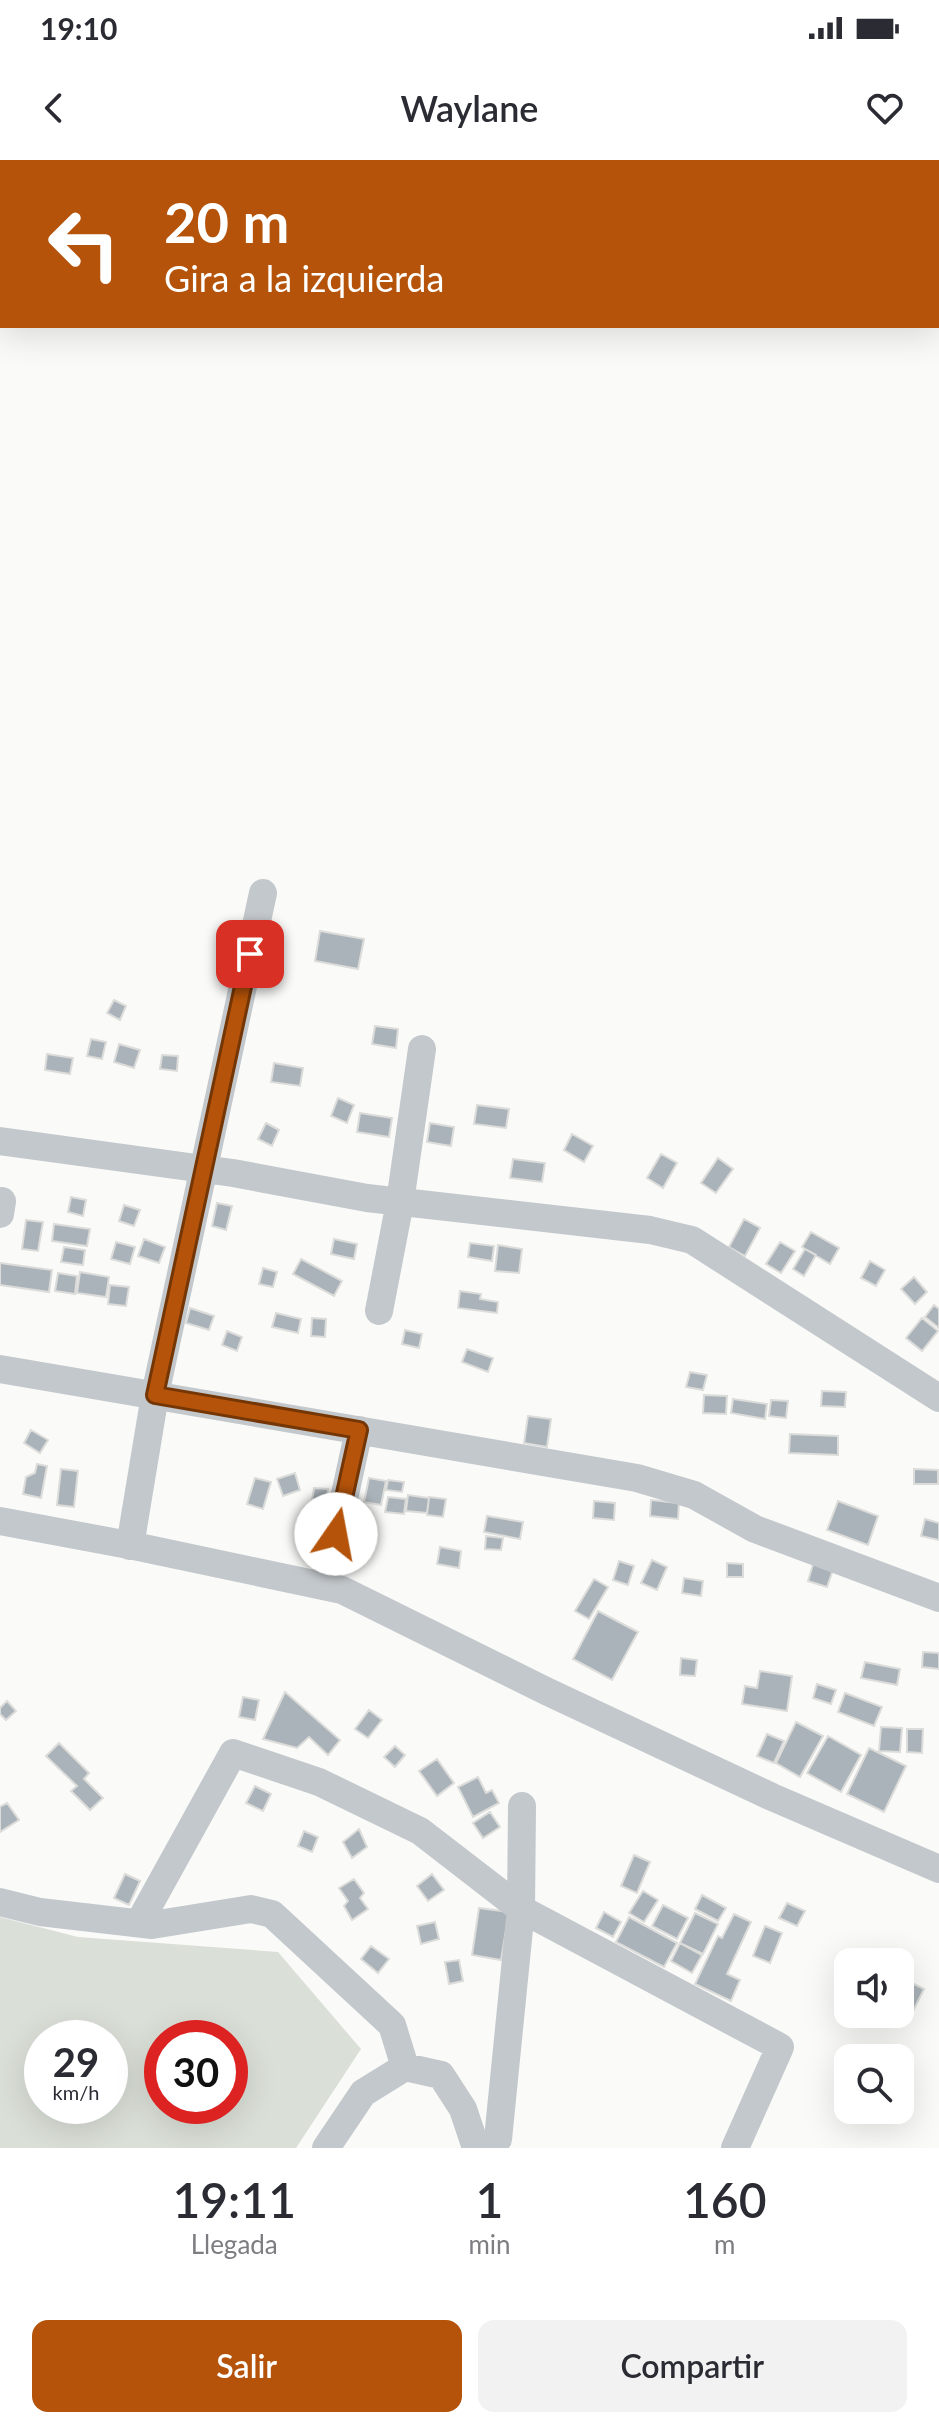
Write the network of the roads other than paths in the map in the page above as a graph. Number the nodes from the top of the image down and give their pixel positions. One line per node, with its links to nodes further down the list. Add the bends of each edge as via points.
1 (263, 893): 4 (street)
2 (422, 1049): 5 (street)
3 (0, 1141): 4 (street)
4 (205, 1169): 5 (street); 8 (street)
5 (400, 1202): 6 (street); 9 (street, via 650,1230 692,1240)
6 (379, 1311)
7 (0, 1369): 8 (street)
8 (155, 1395): 10 (street); 12 (street)
9 (939, 1398)
10 (359, 1430): 13 (street); 14 (street, via 637,1478 694,1495 755,1529)
11 (0, 1521): 12 (street)
12 (130, 1546): 13 (street)
13 (325, 1586): 16 (street, via 772,1797)
14 (939, 1598)
15 (522, 1806): 18 (street)
16 (939, 1869)
17 (0, 1902): 19 (street)
18 (521, 1909): 19 (street, via 420,1831 319,1782 233,1753); 21 (street); 23 (street, via 780,2047)
19 (139, 1923): 20 (street, via 251,1909 272,1914 392,2025)
20 (405, 2067): 21 (street, via 441,2075); 22 (street, via 363,2093)
21 (489, 2140)
22 (326, 2148)
23 (735, 2148)

